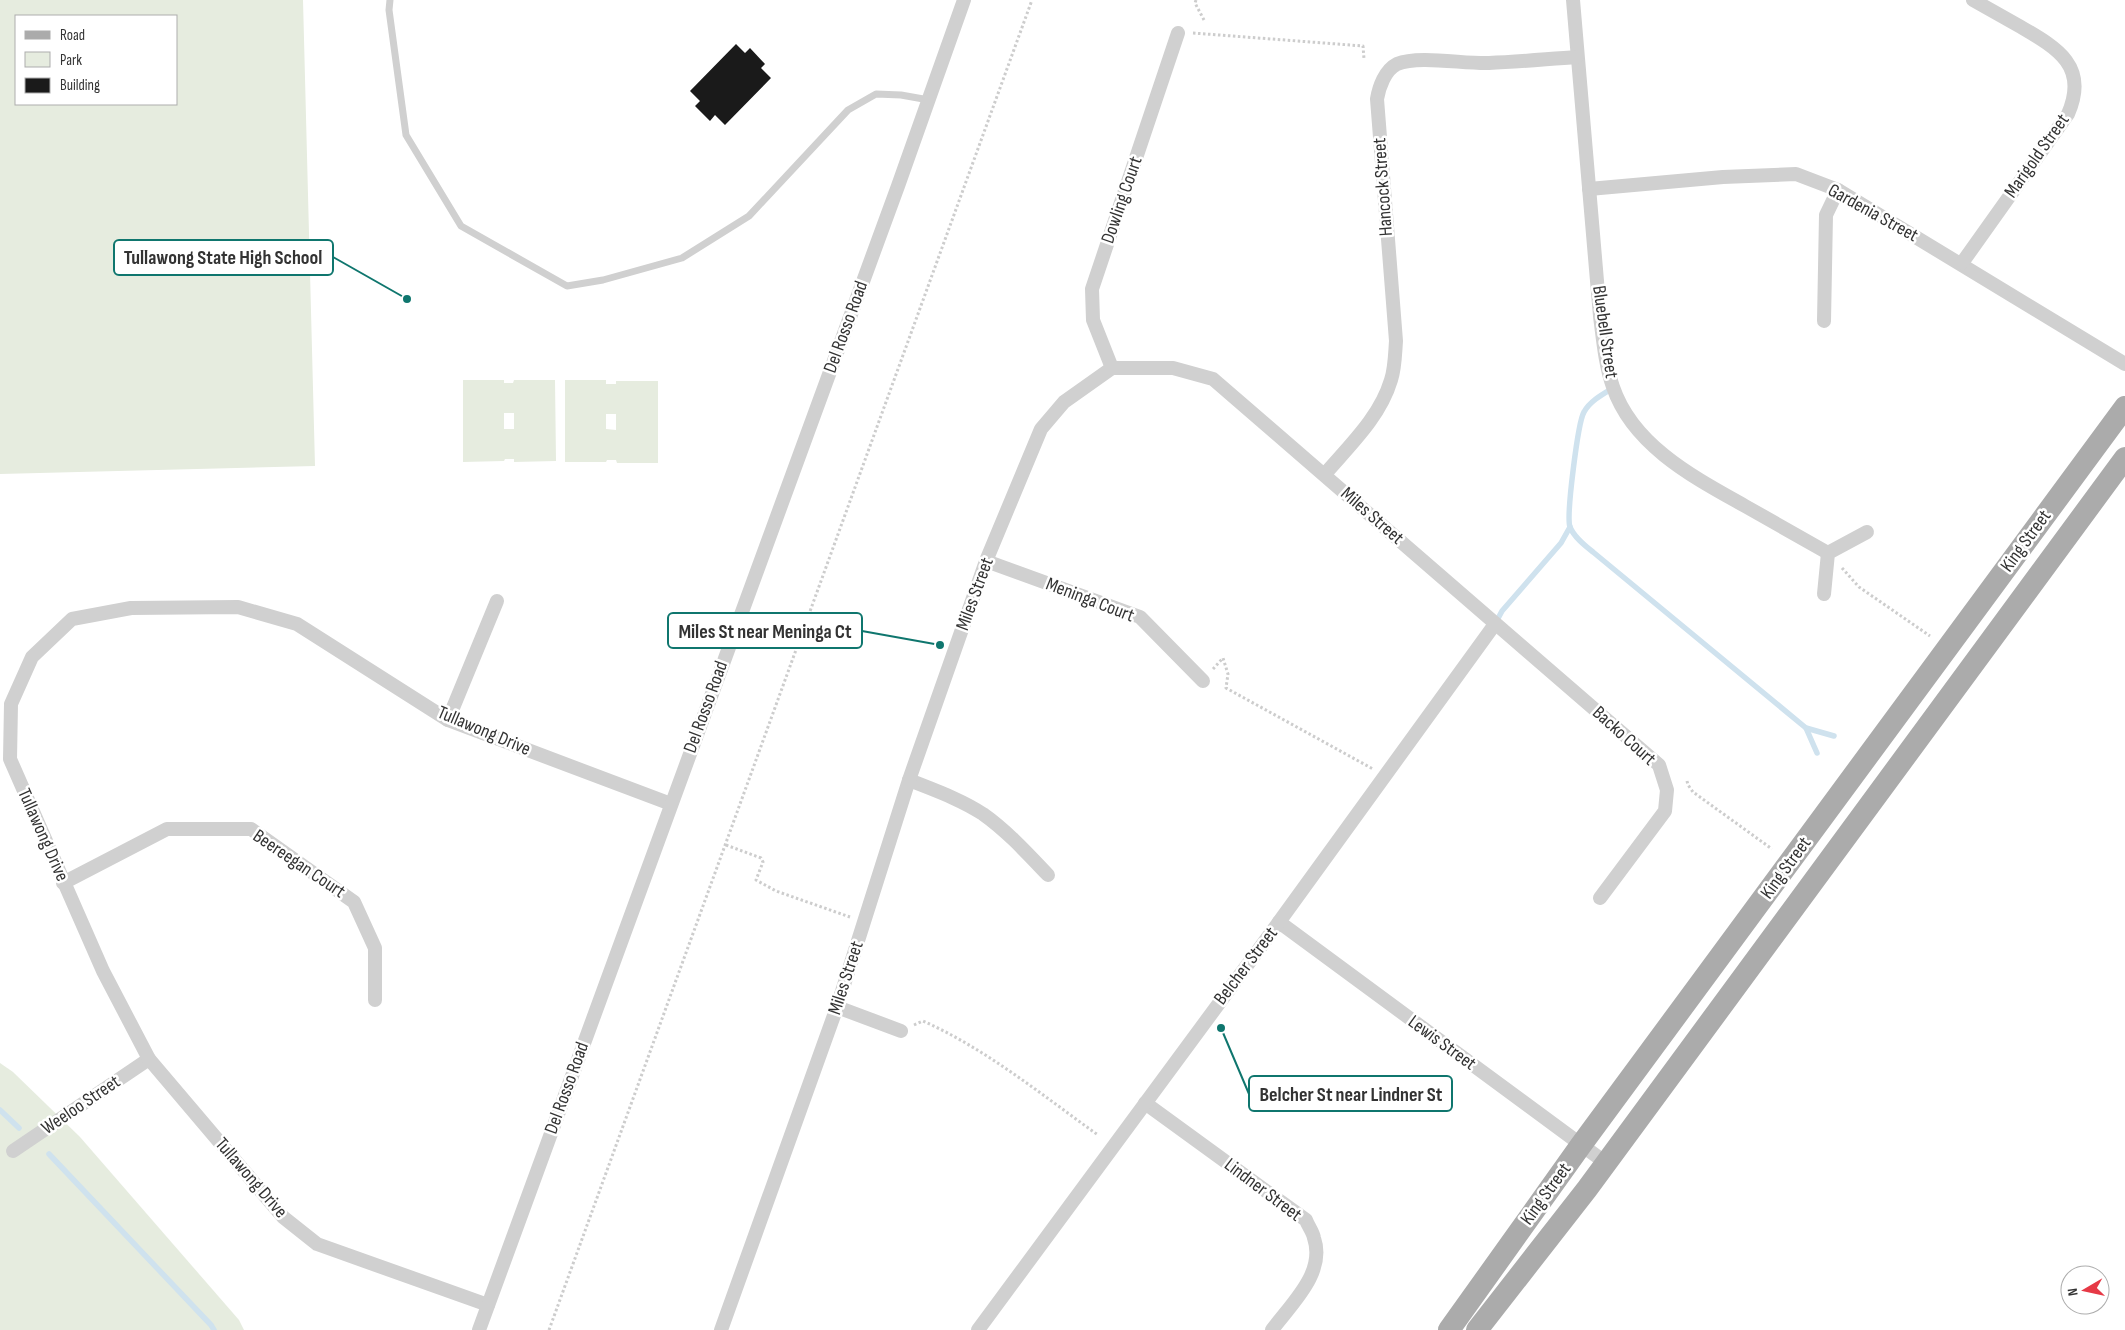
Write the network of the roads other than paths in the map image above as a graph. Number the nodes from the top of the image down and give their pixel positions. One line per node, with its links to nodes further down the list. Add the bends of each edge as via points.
1 (390, 0): 7 (lane, via 406,135 456,218 461,226 567,286 603,280 682,258 749,216 848,110 876,94)
2 (964, 0): 7 (street, Del Rosso Road)
3 (1573, 0): 6 (street, Bluebell Street)
4 (1973, 0): 10 (street, Marigold Street, via 2051,44 2071,67 2075,83 2074,100 2068,114)
5 (1178, 33): 13 (street, Dowling Court, via 1092,288 1093,320)
6 (1577, 57): 8 (street, Bluebell Street); 16 (street, Hancock Street, via 1487,64 1414,60 1396,64 1383,79 1377,99 1396,342 1392,378 1375,414)
7 (929, 100): 26 (street, Del Rosso Road)
8 (1589, 189): 9 (street, Gardenia Street, via 1796,174); 18 (street, Bluebell Street, via 1604,349 1613,388 1624,409 1658,451 1688,474)
9 (1838, 190): 10 (street, Gardenia Street); 11 (street, via 1826,215)
10 (1962, 263): 12 (street, Gardenia Street)
11 (1824, 321)
12 (2125, 364)
13 (1112, 368): 16 (street, Miles Street, via 1173,368 1213,378); 19 (street, Miles Street, via 1064,402 1041,429)
14 (2125, 407): 36 (main road, King Street)
15 (2125, 458): 38 (main road, King Street)
16 (1325, 474): 22 (street, Miles Street)
17 (1867, 532): 18 (street)
18 (1828, 553): 20 (street)
19 (986, 562): 23 (street, Meninga Court, via 1140,618); 25 (street, Miles Street)
20 (1824, 594)
21 (497, 601): 24 (street)
22 (1495, 624): 29 (street, Backo Court, via 1659,765 1667,790 1665,811); 30 (street, Belcher Street)
23 (1202, 681)
24 (448, 720): 26 (street, Tullawong Drive); 28 (street, Tullawong Drive, via 298,624 238,607 131,608 72,619 32,657 11,704 10,759)
25 (909, 780): 27 (street, via 983,814); 32 (street, Miles Street)
26 (671, 804): 39 (street, Del Rosso Road)
27 (1048, 875)
28 (63, 883): 31 (street, Beereegan Court, via 167,830 251,829 354,902 375,948); 34 (street, Tullawong Drive, via 103,971)
29 (1600, 898)
30 (1279, 922): 35 (street, Belcher Street); 36 (street, Lewis Street)
31 (375, 1000)
32 (838, 1007): 33 (street); 41 (street, Miles Street)
33 (901, 1031)
34 (149, 1059): 37 (street, Weeloo Street); 39 (street, Tullawong Drive, via 283,1217 316,1244)
35 (1144, 1103): 42 (street, Belcher Street); 43 (street, Lindner Street, via 1306,1220 1315,1238 1317,1257 1313,1275)
36 (1581, 1145): 38 (street, Lewis Street); 44 (main road, King Street)
37 (13, 1151)
38 (1606, 1163): 45 (main road, King Street)
39 (488, 1305): 40 (street, Del Rosso Road)
40 (479, 1330)
41 (721, 1330)
42 (978, 1330)
43 (1272, 1330)
44 (1449, 1330)
45 (1477, 1330)

